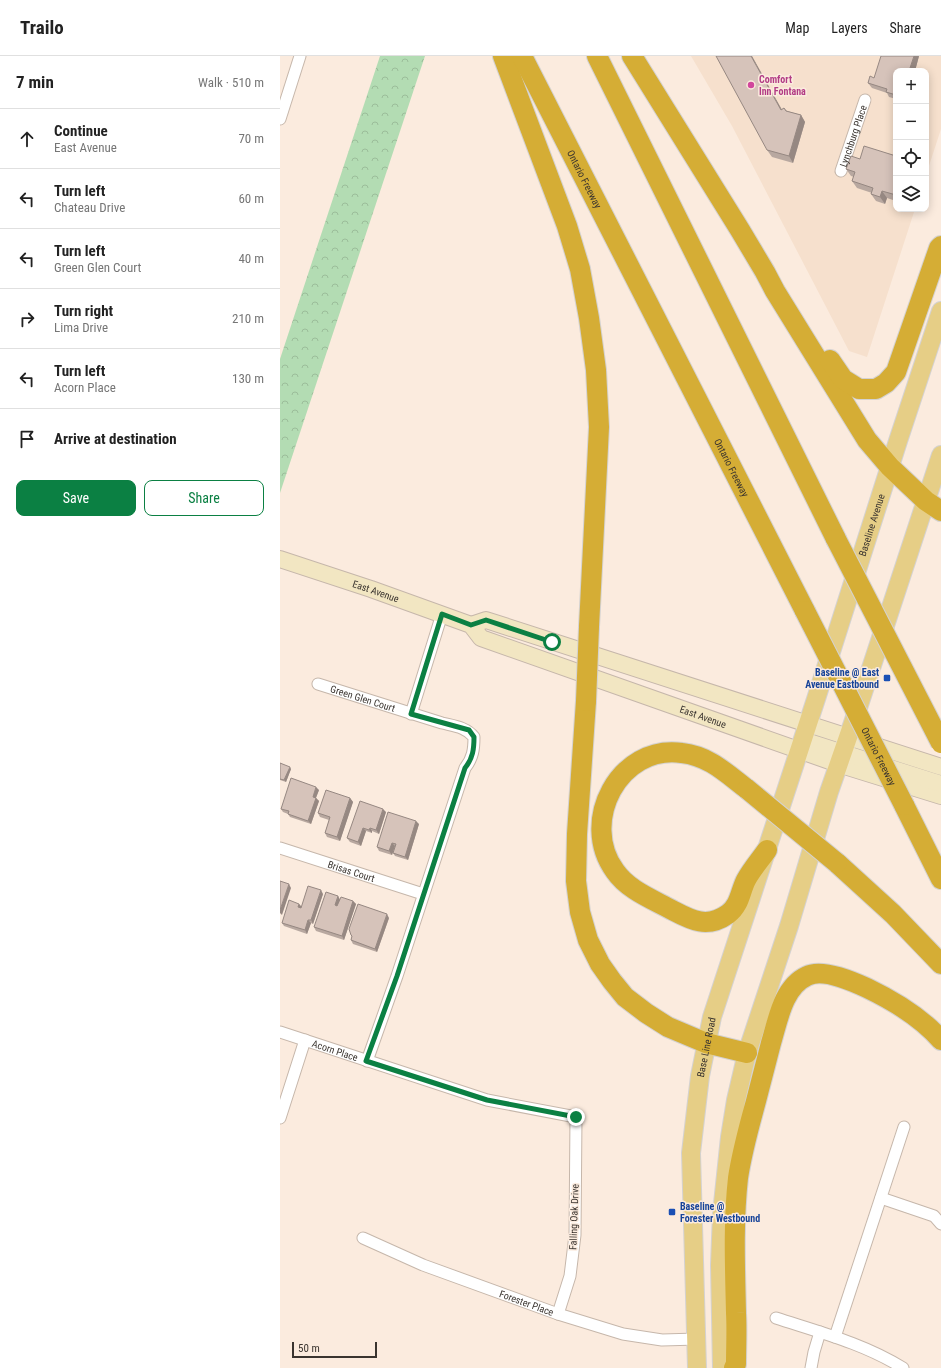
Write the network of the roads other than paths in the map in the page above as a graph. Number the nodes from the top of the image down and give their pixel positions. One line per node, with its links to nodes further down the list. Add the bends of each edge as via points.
1 (300, 56): 7 (street)
2 (504, 56): 34 (highway, bridge, via 567,226 580,269 596,370 600,427 577,834 576,882 580,912 588,940 600,964 625,997 668,1026)
3 (522, 56): 28 (highway, Ontario Freeway, bridge)
4 (597, 56): 21 (highway, bridge, via 836,539)
5 (632, 56): 10 (highway)
6 (865, 100): 8 (street, Lynchburg Place)
7 (280, 119)
8 (841, 171)
9 (941, 246): 10 (highway, via 938,248 896,372 876,389 859,389 843,379 783,285)
10 (765, 272): 13 (highway, via 774,291 866,440)
11 (941, 311): 13 (main road, Baseline Avenue)
12 (941, 455): 14 (main road)
13 (890, 467): 14 (highway); 20 (main road, Baseline Avenue)
14 (934, 506): 22 (main road)
15 (280, 558): 16 (main road, East Avenue)
16 (442, 614): 17 (main road, East Avenue); 19 (street)
17 (471, 625): 20 (main road, East Avenue, via 482,638); 20 (main road, East Avenue, via 486,620)
18 (318, 684): 19 (street, Green Glen Court)
19 (411, 714): 29 (street, Green Glen Court, via 469,730 474,737 473,754 465,768)
20 (803, 738): 22 (main road, East Avenue); 22 (main road, East Avenue); 27 (main road, Base Line Road)
21 (941, 742)
22 (843, 751): 23 (main road, East Avenue); 24 (main road); 25 (main road, East Avenue); 35 (main road)
23 (941, 767)
24 (941, 784)
25 (941, 796)
26 (280, 848): 29 (street, Brisas Court)
27 (767, 850): 30 (highway, bridge, via 746,880 732,910 719,919 701,922 646,896 615,872 609,862 601,834 603,812 611,790 622,775 642,759 654,754 680,752 713,763 837,863 893,914); 34 (main road, Base Line Road, via 712,1017)
28 (941, 879)
29 (423, 894): 36 (street)
30 (941, 964)
31 (280, 1032): 32 (street, Acorn Place)
32 (306, 1040): 36 (street, Acorn Place); 38 (street)
33 (941, 1040): 50 (highway, via 904,1008 864,986 838,977 815,973 807,975 788,993 766,1061 742,1153 738,1179 734,1251)
34 (706, 1043): 35 (highway); 47 (main road, Base Line Road, via 691,1153)
35 (747, 1053): 49 (main road, via 730,1137 722,1213)
36 (366, 1061): 37 (street, Acorn Place, via 487,1100)
37 (576, 1117): 43 (street, Falling Oak Drive, via 574,1242 570,1276)
38 (280, 1118)
39 (904, 1127): 40 (street)
40 (881, 1198): 41 (street, via 934,1216); 46 (street)
41 (941, 1224)
42 (363, 1238): 43 (street, Forester Place, via 423,1265)
43 (558, 1314): 47 (street, Forester Place, via 622,1334 662,1340)
44 (776, 1318): 45 (street)
45 (820, 1332): 46 (street); 51 (street)
46 (835, 1337): 52 (street, via 888,1358)
47 (697, 1339): 48 (main road, Base Line Road)
48 (697, 1368)
49 (722, 1368)
50 (734, 1368)
51 (811, 1368)
52 (904, 1368)

